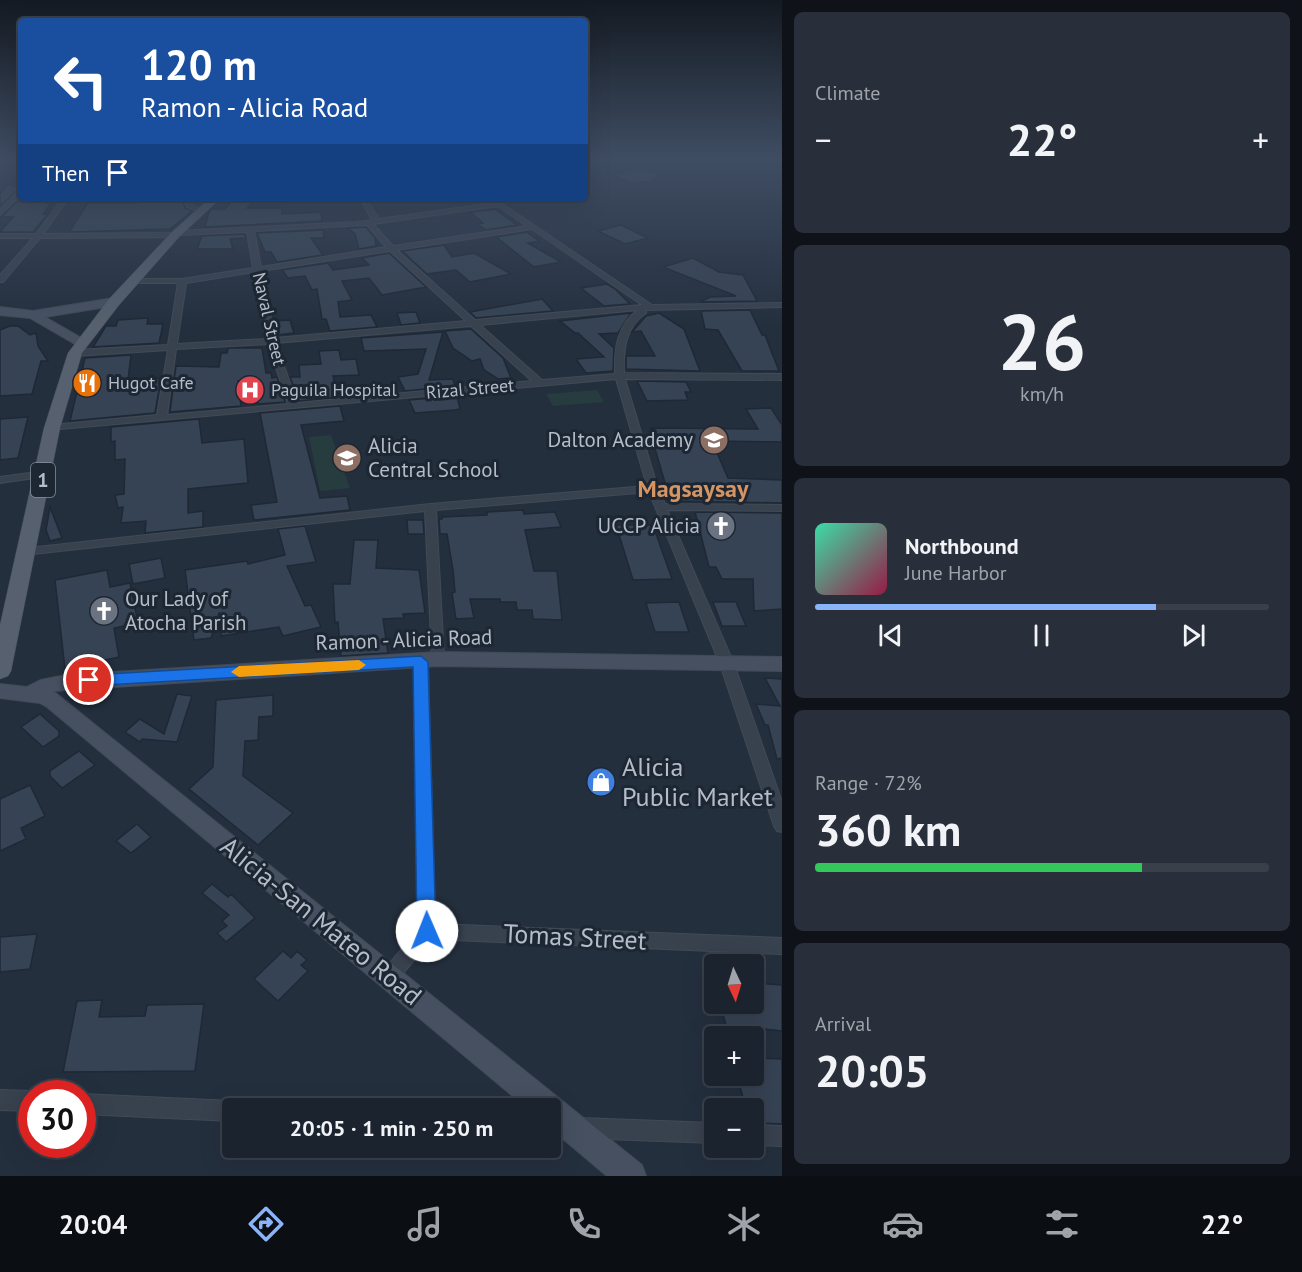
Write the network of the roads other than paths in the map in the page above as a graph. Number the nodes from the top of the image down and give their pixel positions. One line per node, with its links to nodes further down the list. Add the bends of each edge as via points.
1 (54, 215): 11 (street)
2 (195, 215): 9 (main road, 1)
3 (370, 215): 6 (street)
4 (427, 215): 6 (street)
5 (515, 215): 7 (street)
6 (373, 223): 8 (street); 12 (street)
7 (532, 227): 12 (street); 19 (street)
8 (250, 231): 9 (street); 13 (street, Naval Street)
9 (176, 234): 11 (street); 16 (main road, 1)
10 (0, 236): 11 (street)
11 (38, 236): 14 (street)
12 (391, 248): 13 (street); 22 (street)
13 (257, 269): 15 (street); 23 (street, Naval Street)
14 (0, 280)
15 (182, 280): 16 (street); 25 (street)
16 (133, 281): 17 (main road, 1)
17 (114, 303): 21 (main road); 24 (main road, 1)
18 (782, 305): 19 (street)
19 (650, 307): 22 (street); 26 (street, via 633,316 622,337)
20 (0, 311): 21 (main road)
21 (33, 315): 24 (main road)
22 (475, 324): 23 (street); 28 (street)
23 (271, 341): 25 (street); 29 (street, Naval Street)
24 (77, 348): 25 (street); 31 (main road, 1)
25 (173, 348): 30 (street)
26 (620, 376): 27 (street, Rizal Street); 28 (street, Rizal Street); 34 (street)
27 (782, 377)
28 (539, 383): 29 (street, Rizal Street)
29 (293, 405): 30 (street, Rizal Street)
30 (162, 417): 31 (street, Rizal Street)
31 (52, 428): 32 (main road, 1)
32 (44, 474): 33 (street); 38 (main road, 1)
33 (0, 480)
34 (653, 489): 35 (street); 36 (street)
35 (430, 507): 38 (street); 39 (street)
36 (660, 507): 37 (street); 40 (street)
37 (782, 508)
38 (28, 552): 42 (main road, 1)
39 (429, 660): 40 (main road, Ramon - Alicia Road); 44 (main road, Ramon - Alicia Road, via 66,682); 46 (street)
40 (727, 664): 41 (main road, Ramon - Alicia Road); 45 (street)
41 (782, 664)
42 (0, 671)
43 (0, 690): 44 (main road, Alicia-San Mateo Road)
44 (32, 693): 48 (main road, Alicia-San Mateo Road, via 54,702)
45 (782, 826)
46 (427, 931): 47 (street, Tomas Street); 48 (street)
47 (782, 946)
48 (390, 976): 53 (main road, Alicia-San Mateo Road)
49 (0, 1100): 50 (street)
50 (18, 1101)
51 (96, 1105): 52 (street)
52 (222, 1111)
53 (562, 1127): 54 (street); 57 (main road, Alicia-San Mateo Road)
54 (704, 1133)
55 (764, 1135): 56 (street)
56 (782, 1136)
57 (632, 1176)

